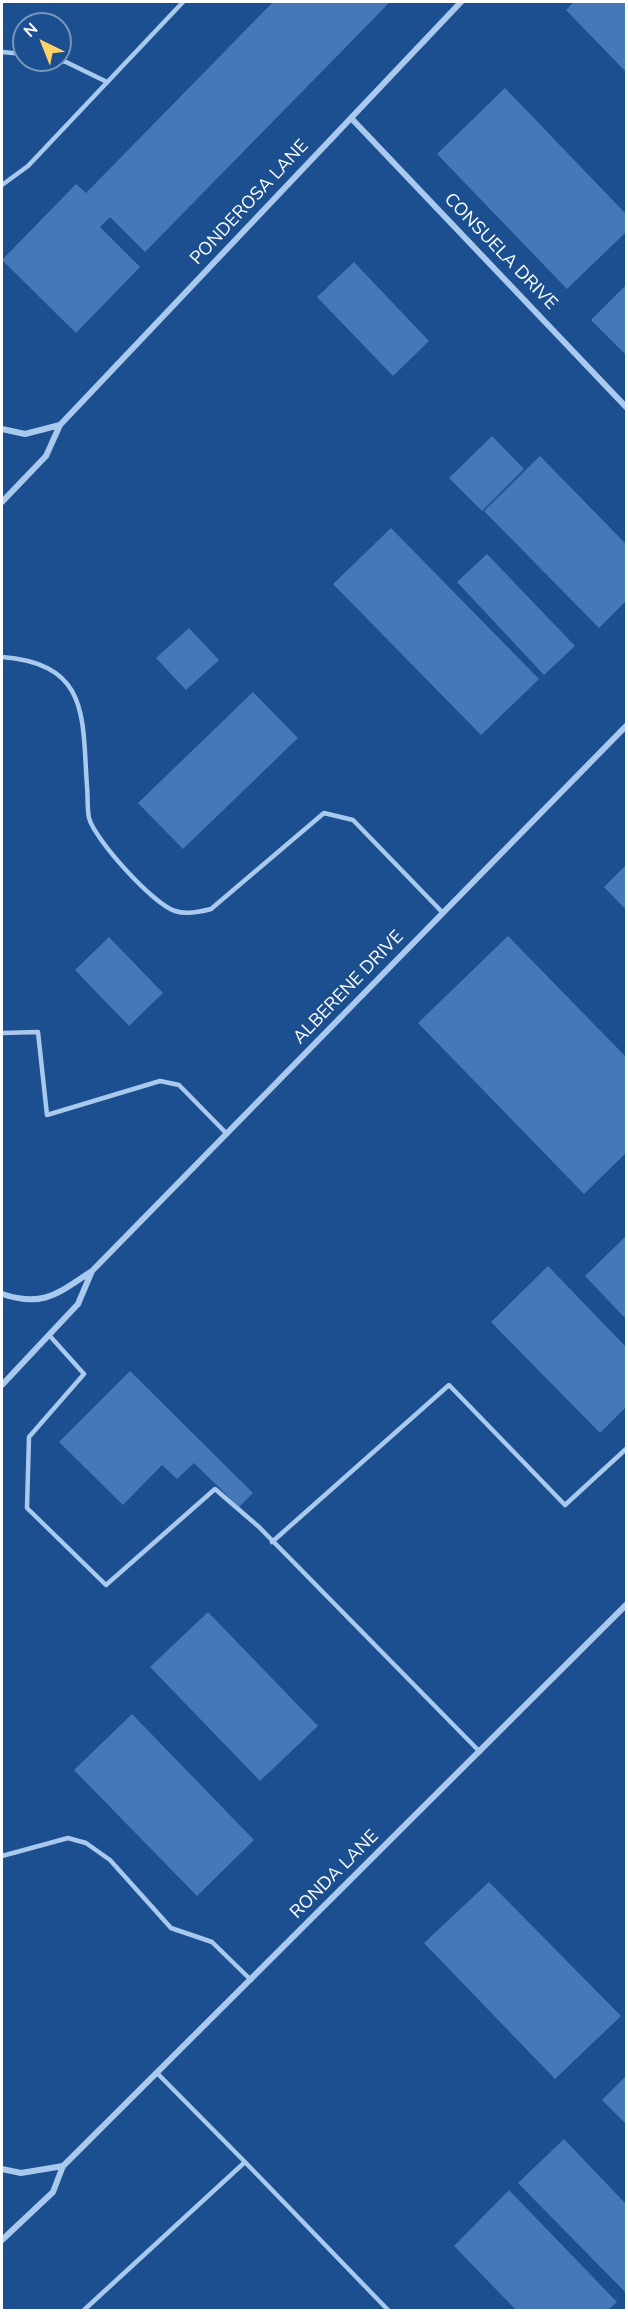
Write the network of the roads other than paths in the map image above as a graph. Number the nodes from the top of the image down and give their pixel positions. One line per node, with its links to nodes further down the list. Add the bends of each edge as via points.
1 (183, 2): 4 (lane)
2 (461, 2): 5 (street, PONDEROSA LANE)
3 (72, 65): 4 (lane)
4 (107, 82): 6 (lane, via 28,166)
5 (351, 118): 7 (street, CONSUELA DRIVE); 8 (street, PONDEROSA LANE)
6 (2, 185)
7 (627, 407)
8 (60, 425): 9 (street, via 25,434); 10 (street, PONDEROSA LANE, via 45,456)
9 (2, 429)
10 (2, 502)
11 (2, 657): 13 (lane, via 48,670 73,689 82,716 89,819 126,869 165,907 196,913 212,909 324,813 353,820)
12 (627, 726): 13 (street, ALBERENE DRIVE)
13 (443, 913): 15 (street, ALBERENE DRIVE)
14 (2, 1033): 15 (lane, via 38,1032 47,1115 160,1081 178,1084)
15 (227, 1134): 16 (street, ALBERENE DRIVE)
16 (92, 1271): 17 (street, ALBERENE DRIVE, via 48,1298 17,1299); 18 (street, ALBERENE DRIVE, via 78,1304)
17 (2, 1294)
18 (49, 1335): 19 (street, ALBERENE DRIVE); 21 (lane, via 84,1374 29,1437 27,1508 106,1585 215,1489)
19 (2, 1385)
20 (627, 1449): 21 (lane, via 566,1505 449,1385)
21 (272, 1542): 23 (lane)
22 (627, 1605): 23 (street, RONDA LANE)
23 (480, 1752): 25 (street, RONDA LANE)
24 (2, 1856): 25 (lane, via 68,1838 86,1843 110,1860 171,1928 213,1942)
25 (251, 1980): 26 (street, RONDA LANE)
26 (157, 2073): 27 (lane); 28 (street, RONDA LANE)
27 (245, 2162): 31 (lane); 32 (lane)
28 (63, 2166): 29 (street, via 21,2173); 30 (street, RONDA LANE, via 53,2192)
29 (2, 2169)
30 (2, 2240)
31 (84, 2310)
32 (388, 2310)

